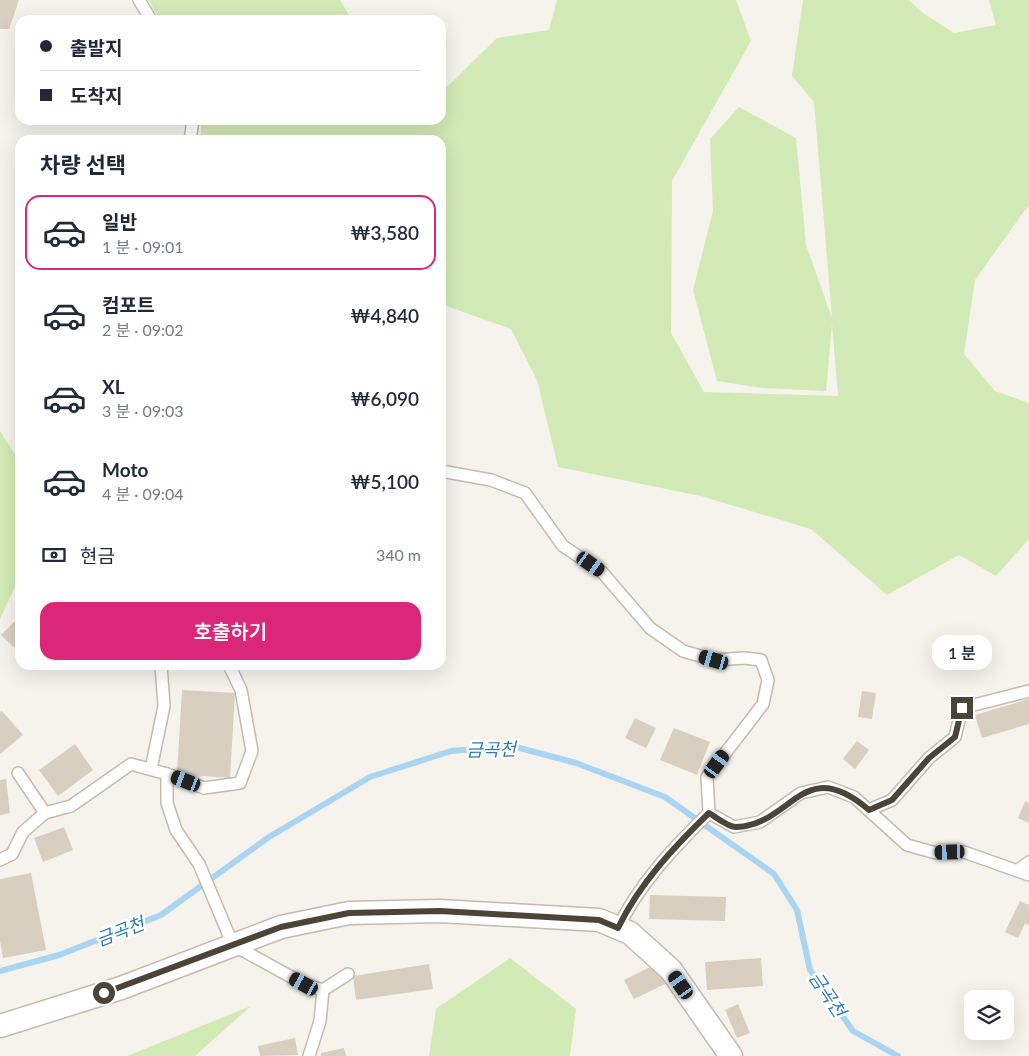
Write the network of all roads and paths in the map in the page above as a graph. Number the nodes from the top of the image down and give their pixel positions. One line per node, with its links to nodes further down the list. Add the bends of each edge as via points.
1 (139, 0): 2 (lane)
2 (148, 15)
3 (446, 472): 12 (lane, via 491,480 525,493 563,546 602,572 650,628 683,651 714,660 761,660 768,680 763,704 707,777)
4 (161, 670): 7 (lane, via 164,706)
5 (231, 670): 9 (lane, via 241,690 252,751 240,783 204,788)
6 (1029, 691): 10 (lane, via 962,708 955,737 929,758 892,800)
7 (151, 769): 9 (lane); 11 (lane, via 131,764 71,806)
8 (18, 773): 11 (lane)
9 (167, 774): 18 (lane, via 167,803 176,830 199,864)
10 (869, 810): 12 (lane, via 854,797 828,787 802,793 760,822 734,827); 15 (lane, via 907,845 936,853 964,852)
11 (44, 813): 13 (lane, via 23,832 12,854)
12 (709, 813): 17 (lane, via 680,841 631,901)
13 (0, 860)
14 (1029, 862): 15 (lane)
15 (1017, 871): 16 (lane)
16 (1029, 875)
17 (618, 928): 18 (street, via 599,920 440,911 349,913 281,927); 23 (street, via 630,933 671,970)
18 (233, 945): 20 (lane, via 304,984); 21 (street, via 122,988)
19 (348, 974): 20 (lane)
20 (323, 990): 22 (lane, via 320,1021)
21 (0, 1026)
22 (309, 1056)
23 (731, 1056)

